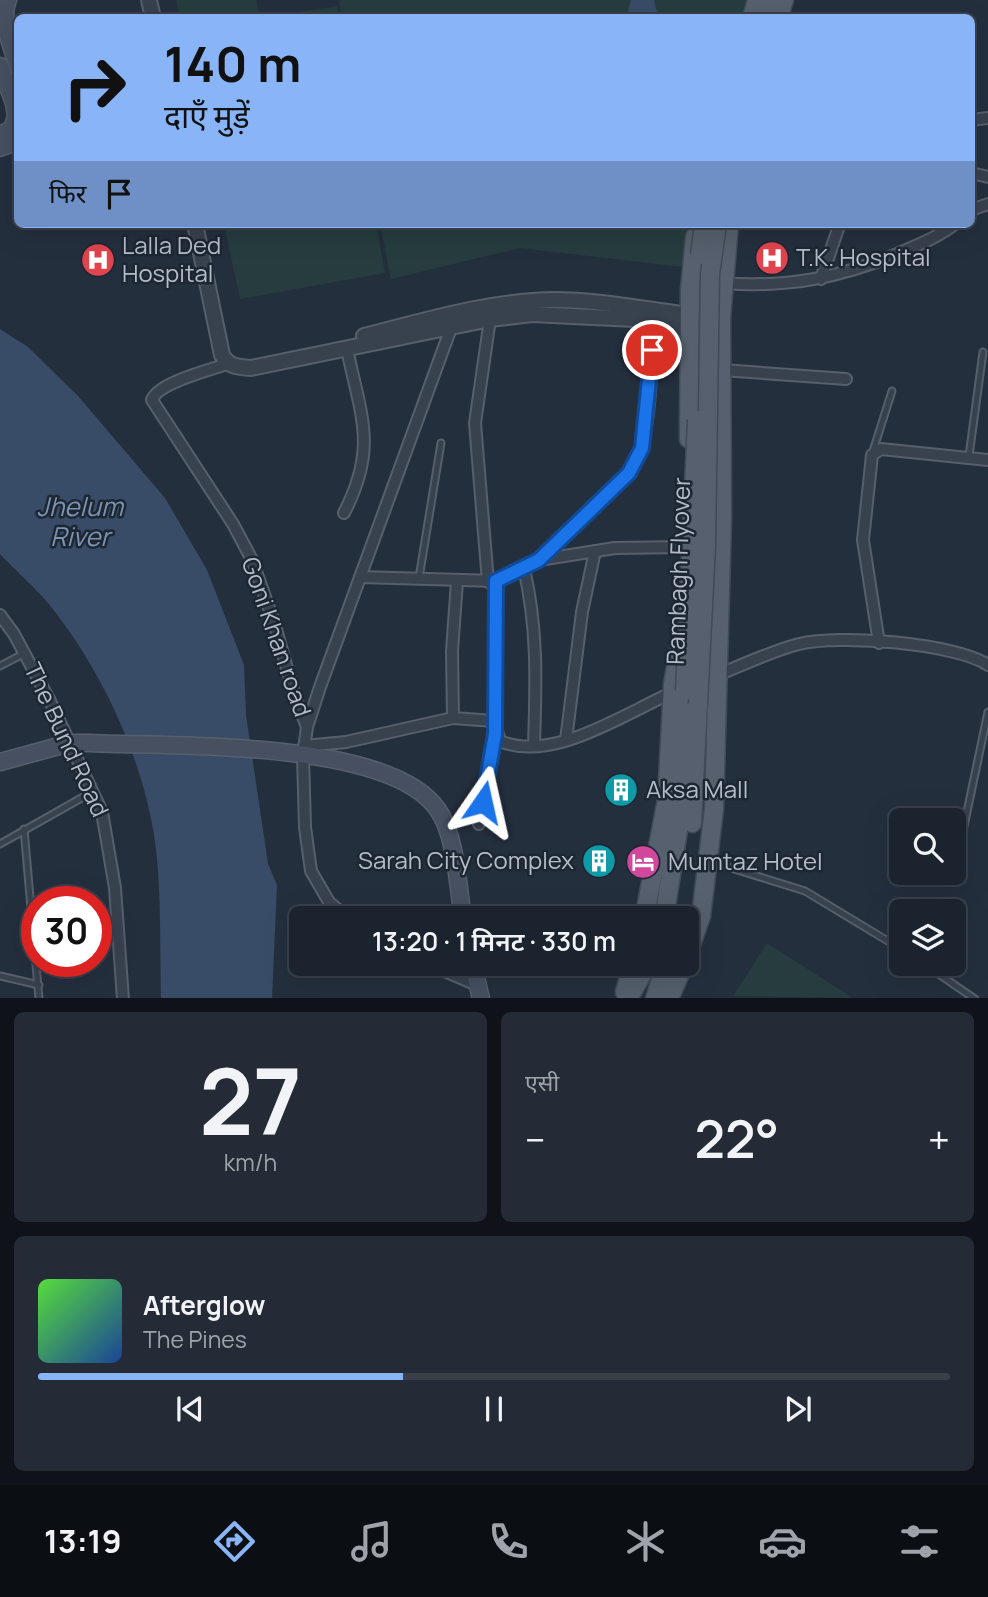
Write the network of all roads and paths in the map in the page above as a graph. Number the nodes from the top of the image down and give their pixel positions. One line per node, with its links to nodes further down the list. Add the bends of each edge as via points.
1 (8, 0): 2 (main road, via 2,20)
2 (14, 54)
3 (0, 66): 4 (main road)
4 (14, 103)
5 (196, 228): 22 (street, via 222,355)
6 (205, 228): 17 (street, via 229,349 244,361 521,302 598,302)
7 (697, 228): 17 (main road)
8 (704, 228): 65 (main road, Rambagh Flyover, bridge, via 698,276 693,547 681,811)
9 (716, 228): 66 (main road, Rambagh Flyover, bridge, via 710,274 706,546 693,815)
10 (729, 228): 14 (main road)
11 (836, 228): 13 (street)
12 (950, 228): 13 (street, via 857,270)
13 (821, 279): 14 (street, via 780,285)
14 (723, 283): 18 (main road)
15 (490, 318): 16 (street, via 564,313); 19 (street); 38 (street, via 475,423)
16 (654, 323): 17 (street); 33 (street, via 645,432 637,462)
17 (690, 323): 18 (street); 31 (main road)
18 (721, 327): 23 (main road)
19 (451, 328): 20 (street); 35 (street)
20 (346, 349): 22 (street, via 251,368); 30 (street, via 365,452 363,471)
21 (983, 352): 28 (lane)
22 (228, 364): 49 (street, Goni Khan road, via 167,386 154,394 154,405 252,560)
23 (722, 370): 24 (street); 44 (main road)
24 (846, 379)
25 (892, 391): 27 (lane)
26 (441, 443): 36 (lane)
27 (872, 455): 28 (street, via 881,449); 40 (street, via 863,540)
28 (969, 456): 29 (street)
29 (988, 460)
30 (344, 513)
31 (686, 547): 32 (street); 45 (main road, via 682,628)
32 (595, 551): 33 (street); 51 (street, via 582,612)
33 (539, 560): 34 (street)
34 (524, 568): 38 (street); 53 (street, via 537,649)
35 (360, 577): 36 (street); 49 (street)
36 (419, 578): 37 (street)
37 (457, 581): 38 (street); 47 (street)
38 (492, 582): 48 (street)
39 (0, 615): 41 (street, The Bund Road)
40 (879, 643): 42 (street, via 949,649); 44 (street, via 798,644)
41 (25, 653): 43 (lane); 52 (street, The Bund Road)
42 (988, 665)
43 (0, 666)
44 (715, 677): 45 (street); 61 (main road, via 716,776)
45 (672, 693): 51 (street); 64 (main road, via 667,800)
46 (988, 712): 57 (lane)
47 (453, 718): 48 (street); 54 (street)
48 (494, 721): 50 (street)
49 (307, 727): 54 (street)
50 (495, 734): 53 (street, via 505,743); 58 (street)
51 (566, 740): 53 (street)
52 (70, 743): 54 (main road); 55 (main road); 56 (street, The Bund Road)
53 (534, 745)
54 (304, 751): 62 (street, via 311,871); 63 (main road, via 386,772 425,794 446,825)
55 (0, 762)
56 (94, 791): 59 (lane); 80 (street, The Bund Road, via 110,847)
57 (966, 817)
58 (479, 824)
59 (24, 829): 60 (lane); 77 (lane)
60 (0, 844)
61 (709, 861): 67 (main road); 68 (lane, via 805,891)
62 (334, 906)
63 (461, 906)
64 (647, 906)
65 (666, 906)
66 (678, 906)
67 (699, 922)
68 (889, 942)
69 (0, 976): 77 (lane)
70 (450, 976): 78 (street)
71 (630, 976): 81 (main road)
72 (648, 976): 82 (main road)
73 (652, 976): 83 (main road)
74 (656, 976): 84 (main road)
75 (679, 976): 85 (main road)
76 (941, 976): 86 (lane)
77 (39, 985): 79 (lane)
78 (479, 992)
79 (39, 998)
80 (123, 998)
81 (625, 998)
82 (626, 998)
83 (642, 998)
84 (655, 998)
85 (669, 998)
86 (974, 998)

